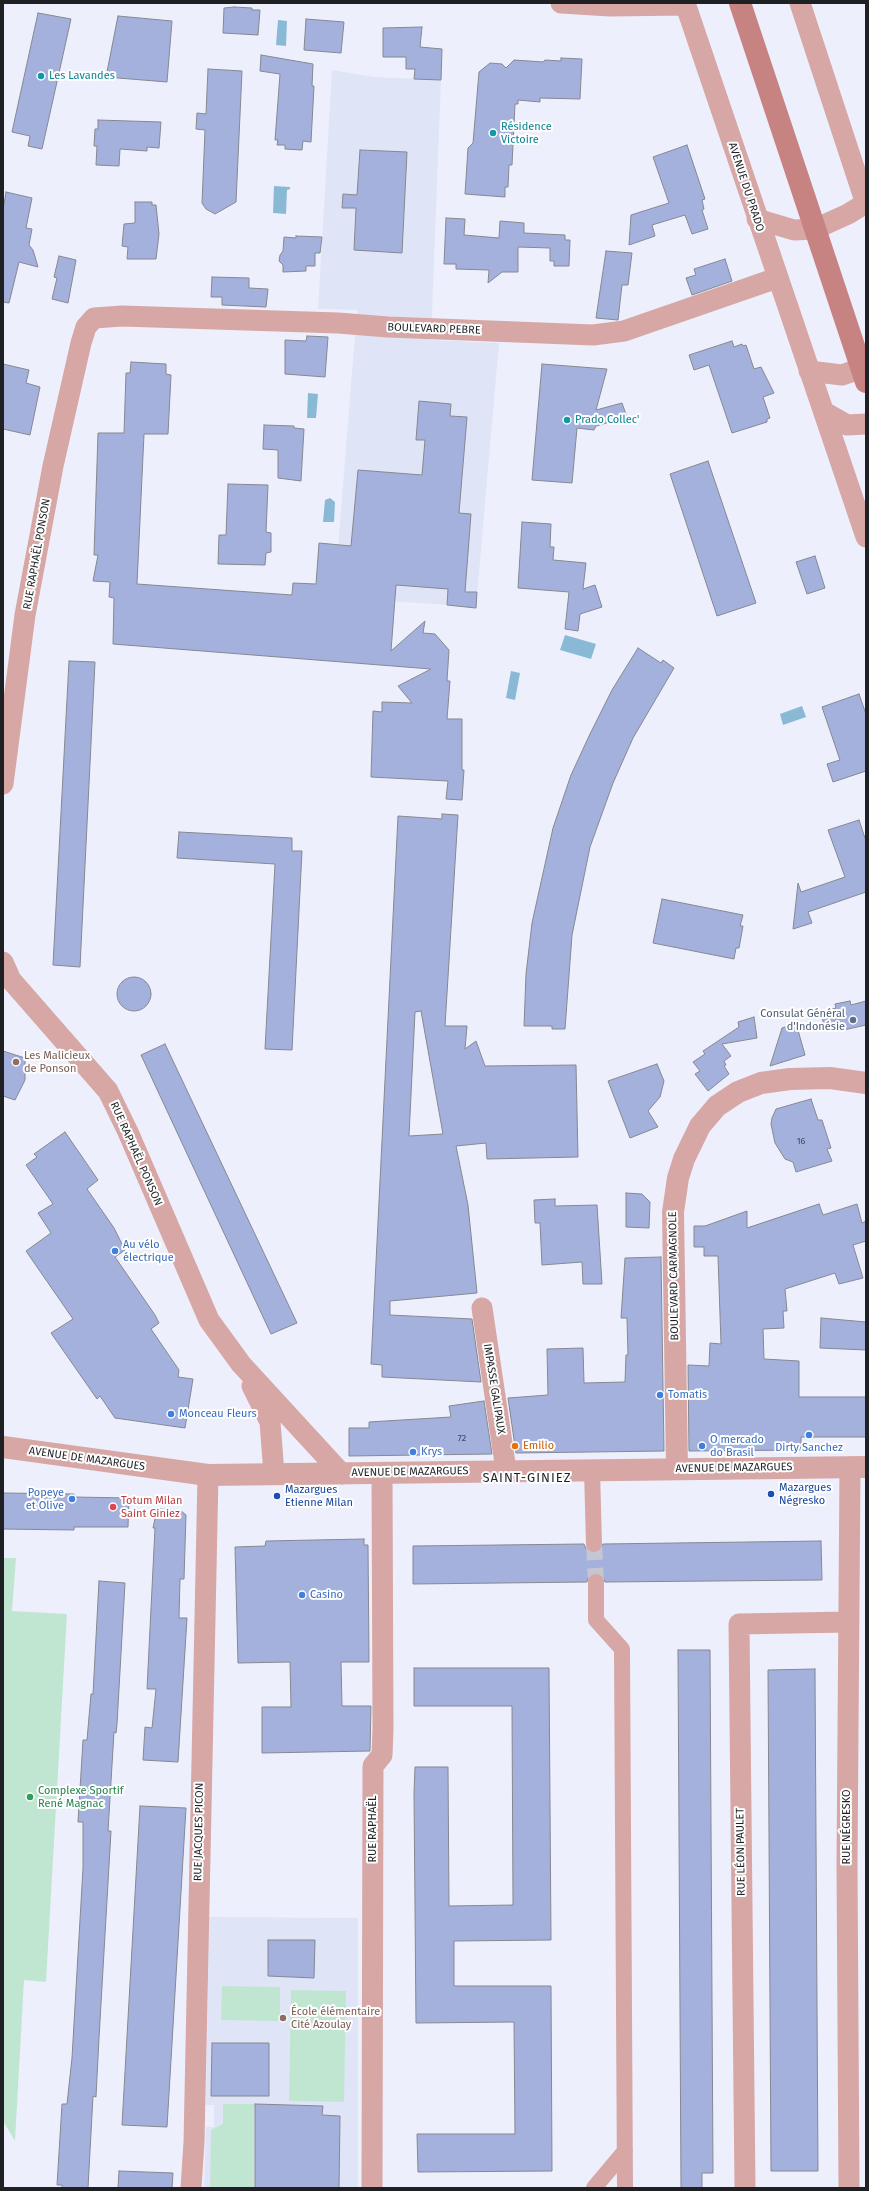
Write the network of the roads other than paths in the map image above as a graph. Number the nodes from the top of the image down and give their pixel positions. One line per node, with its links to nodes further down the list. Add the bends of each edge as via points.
1 (561, 3): 4 (street, via 610,6)
2 (740, 3): 7 (main road)
3 (800, 3): 5 (street)
4 (686, 4): 6 (street, AVENUE DU PRADO)
5 (866, 203): 7 (street)
6 (757, 219): 7 (street, via 794,230); 8 (street, AVENUE DU PRADO)
7 (815, 229): 11 (main road)
8 (777, 278): 9 (street, BOULEVARD PEBRE, via 624,331 593,335 122,316 94,318); 10 (street, AVENUE DU PRADO)
9 (86, 327): 16 (street, RUE RAPHAËL PONSON, via 53,466 27,608)
10 (809, 371): 11 (street); 12 (street, AVENUE DU PRADO)
11 (864, 375)
12 (824, 412): 13 (street); 15 (street, AVENUE DU PRADO)
13 (856, 424): 14 (street)
14 (866, 439)
15 (866, 537)
16 (3, 784)
17 (3, 962): 20 (street, RUE RAPHAËL PONSON, via 12,980 108,1092 209,1320)
18 (866, 1083): 23 (street, BOULEVARD CARMAGNOLE, via 830,1078 790,1079 760,1084 738,1092 717,1106 700,1126 678,1178 673,1212)
19 (482, 1308): 24 (street, IMPASSE GALIPAUX)
20 (278, 1418): 27 (street); 28 (street, RUE RAPHAËL PONSON)
21 (3, 1448): 29 (street, AVENUE DE MAZARGUES)
22 (858, 1467): 23 (street, AVENUE DE MAZARGUES); 32 (street, RUE NÉGRESKO)
23 (677, 1469): 25 (street, AVENUE DE MAZARGUES)
24 (506, 1470): 25 (street, AVENUE DE MAZARGUES); 26 (street, AVENUE DE MAZARGUES)
25 (592, 1470): 30 (street)
26 (382, 1473): 28 (street, AVENUE DE MAZARGUES); 35 (street, RUE RAPHAËL, via 383,1729 382,1755 373,1766)
27 (274, 1474): 28 (street, AVENUE DE MAZARGUES); 29 (street, AVENUE DE MAZARGUES)
28 (342, 1474)
29 (208, 1475): 34 (street, RUE JACQUES PICON)
30 (594, 1544)
31 (596, 1582): 33 (street, via 596,1620 622,1649)
32 (848, 1622): 38 (street, RUE LÉON PAULET, via 739,1624); 39 (street, RUE NÉGRESKO)
33 (625, 2151): 36 (street); 37 (street)
34 (191, 2188)
35 (372, 2188)
36 (594, 2188)
37 (625, 2188)
38 (745, 2188)
39 (849, 2188)

